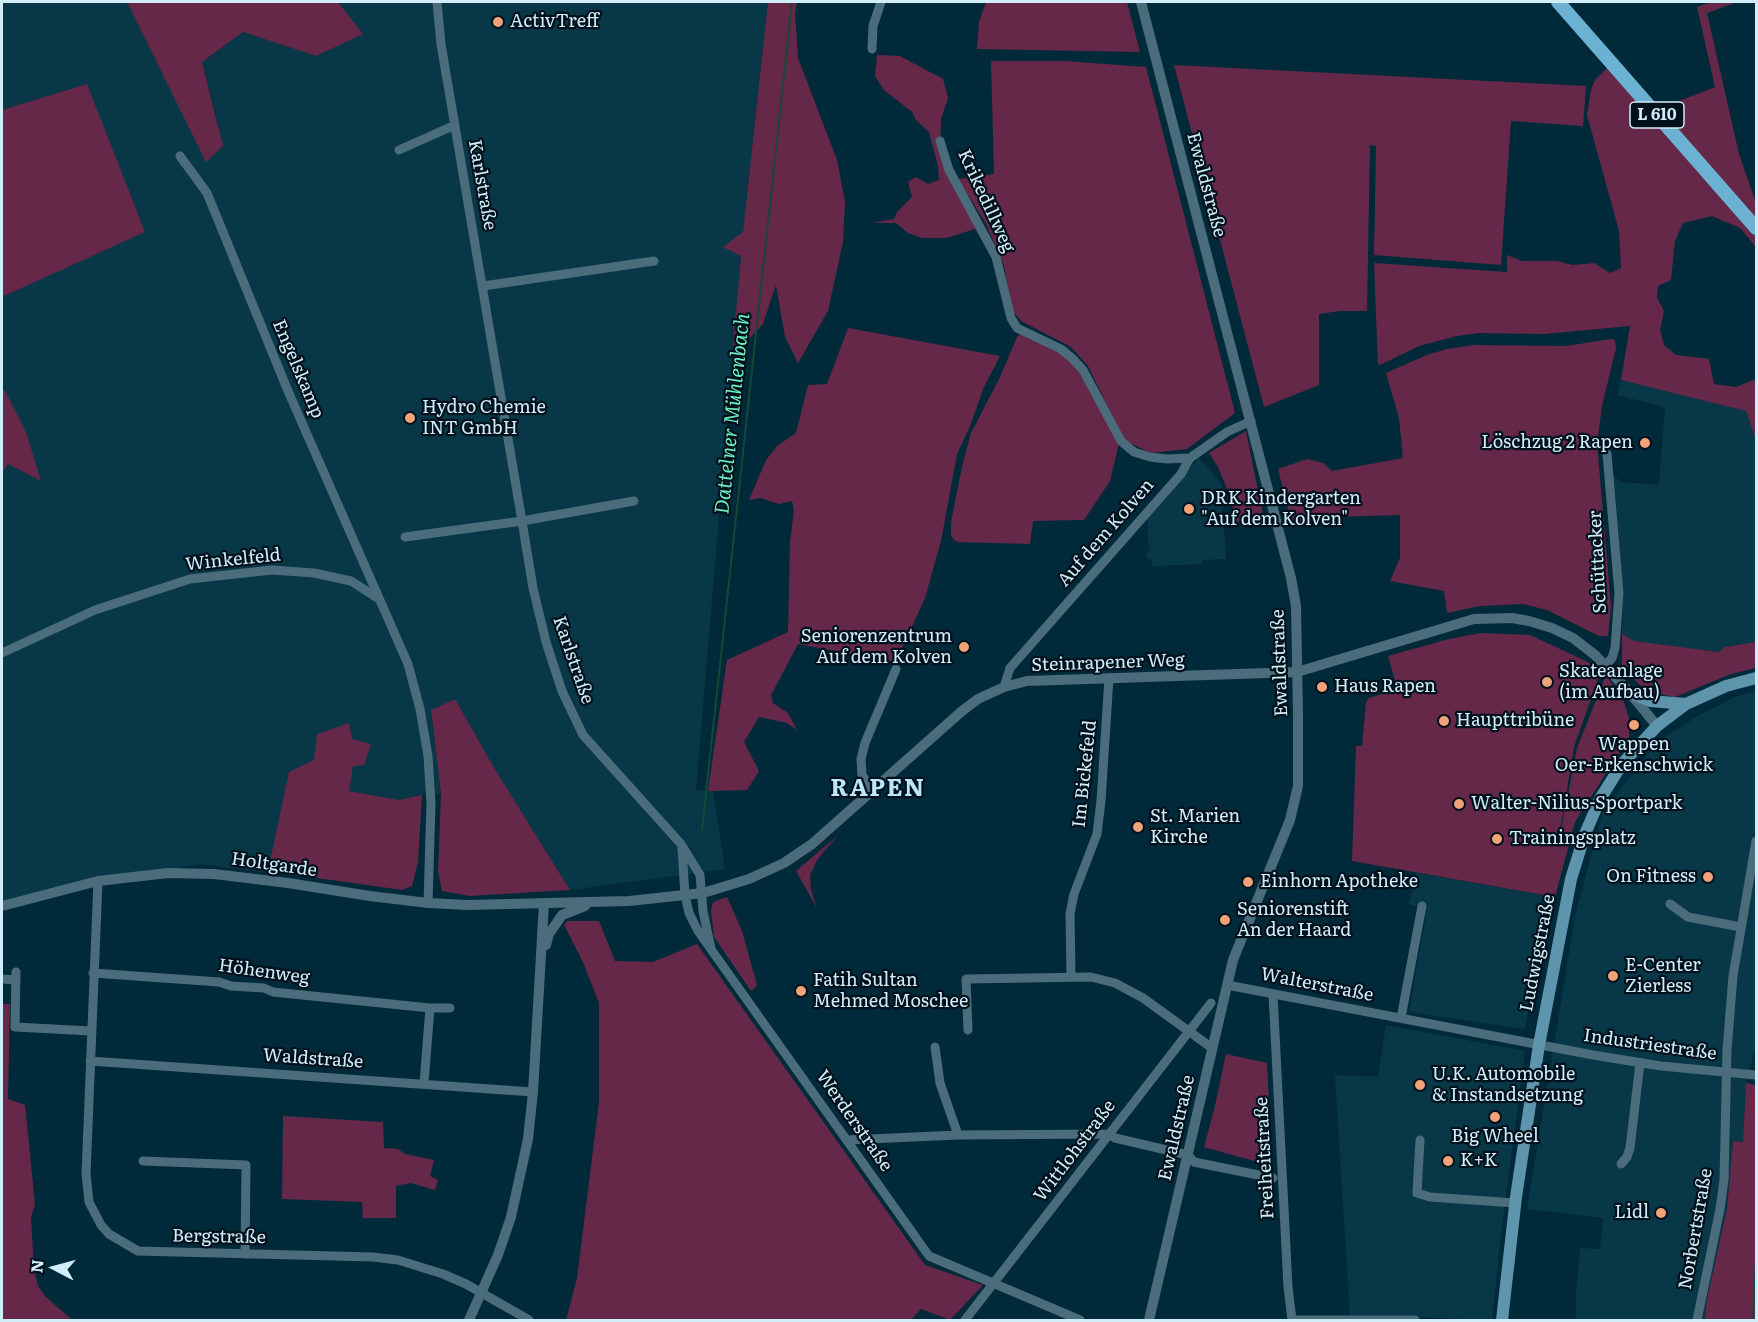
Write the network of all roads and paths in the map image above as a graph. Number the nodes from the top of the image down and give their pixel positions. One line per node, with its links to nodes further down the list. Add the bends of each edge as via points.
1 (437, 2): 6 (street, Karlstraße)
2 (881, 2): 5 (street, via 873,27)
3 (1141, 2): 13 (street, Ewaldstraße)
4 (1558, 2): 10 (main road, L 610)
5 (872, 49)
6 (455, 124): 8 (street, Karlstraße); 12 (street, Karlstraße)
7 (940, 141): 15 (street, Krikedillweg, via 950,170 996,257 1017,328 1073,359 1121,441 1134,452 1167,459)
8 (399, 150)
9 (180, 156): 19 (street, Engelskamp, via 207,193 288,391)
10 (1756, 228)
11 (654, 261): 12 (street)
12 (483, 286): 17 (street, Karlstraße)
13 (1251, 420): 15 (street, Auf dem Kolven); 23 (street, Ewaldstraße, via 1294,590)
14 (1607, 454): 21 (street, Schüttacker, via 1619,593 1615,648)
15 (1190, 458): 26 (street, Auf dem Kolven, via 1181,474 1010,668)
16 (634, 501): 17 (street)
17 (522, 521): 18 (street); 32 (street, Karlstraße, via 546,642 562,691 583,735)
18 (405, 537)
19 (380, 599): 20 (street, Winkelfeld, via 351,581 314,573 272,570 190,579 95,610); 37 (street, via 408,664 428,756)
20 (2, 653)
21 (1605, 666): 23 (street, Steinrapener Weg, via 1573,638 1552,628 1512,618 1489,618); 27 (street, Steinrapener Weg)
22 (896, 669): 30 (street, via 861,759 862,775)
23 (1297, 672): 24 (street, Steinrapener Weg); 49 (street, Ewaldstraße, via 1295,798)
24 (1109, 678): 26 (street, Steinrapener Weg, via 1027,681); 47 (street, Im Bickefeld, via 1097,834 1070,914)
25 (1756, 678): 28 (main road, Ludwigstraße)
26 (1004, 687): 30 (street, Steinrapener Weg, via 962,711)
27 (1630, 693): 28 (main road, via 1650,701); 29 (street, Steinrapener Weg)
28 (1686, 704): 29 (main road, Ludwigstraße)
29 (1657, 726): 58 (main road, Ludwigstraße, via 1622,764 1600,799 1585,834 1571,879)
30 (872, 789): 34 (street, Steinrapener Weg, via 812,844 784,863)
31 (1756, 841): 42 (street, Norbertstraße)
32 (681, 844): 34 (street, Karlstraße, via 700,875); 35 (street)
33 (98, 881): 37 (street, Holtgarde, via 168,873 214,874); 40 (street, Holtgarde); 46 (street, Bergstraße)
34 (703, 893): 35 (street, Steinrapener Weg); 44 (street, Werderstraße)
35 (685, 895): 36 (street, Steinrapener Weg); 44 (street, Werderstraße, via 698,931)
36 (603, 901): 38 (street, Steinrapener Weg); 43 (street, via 562,915)
37 (428, 903): 38 (street, Holtgarde)
38 (548, 903): 43 (street); 45 (street)
39 (1670, 904): 42 (street, via 1688,916)
40 (2, 906)
41 (1422, 906): 54 (street)
42 (1740, 927): 63 (street, Norbertstraße)
43 (549, 934): 45 (street)
44 (711, 949): 69 (street, Werderstraße)
45 (542, 958): 66 (street)
46 (93, 973): 52 (street, Höhenweg, via 219,982 273,992); 55 (street, Bergstraße)
47 (1071, 976): 56 (street, via 966,979); 57 (street, via 1091,976 1115,983)
48 (2, 979): 55 (street, via 16,976 15,1028)
49 (1227, 985): 50 (street, Walterstraße); 60 (street, Ewaldstraße)
50 (1273, 994): 54 (street, Walterstraße); 84 (street, Freiheitstraße)
51 (1211, 1003): 57 (street, Wittlohstraße)
52 (430, 1008): 53 (street, Höhenweg); 65 (street)
53 (450, 1008)
54 (1401, 1018): 58 (street, Walterstraße)
55 (91, 1030): 61 (street, Bergstraße)
56 (968, 1030)
57 (1190, 1032): 60 (street); 67 (street, Wittlohstraße)
58 (1539, 1045): 62 (street, Industriestraße); 75 (main road, Ludwigstraße)
59 (935, 1047): 68 (street, via 940,1083)
60 (1212, 1048): 71 (street, Ewaldstraße)
61 (90, 1061): 65 (street, Waldstraße); 76 (street, Bergstraße, via 86,1174 89,1202 101,1225 138,1251)
62 (1640, 1063): 63 (street, Industriestraße); 73 (street, via 1630,1148)
63 (1727, 1072): 64 (street, Industriestraße); 87 (street, Norbertstraße, via 1724,1180)
64 (1756, 1075)
65 (424, 1083): 66 (street, Waldstraße)
66 (533, 1092): 78 (street, via 520,1181)
67 (1109, 1134): 68 (street); 71 (street); 77 (street, Wittlohstraße)
68 (958, 1135): 69 (street)
69 (847, 1140): 77 (street, Werderstraße, via 929,1256)
70 (1420, 1140): 75 (street, via 1417,1193)
71 (1188, 1155): 74 (street, via 1194,1162); 83 (street, Ewaldstraße)
72 (143, 1161): 76 (street, via 246,1165)
73 (1621, 1164)
74 (1273, 1179)
75 (1515, 1203): 86 (main road, Ludwigstraße)
76 (245, 1254): 78 (street, Bergstraße, via 398,1260 443,1274)
77 (993, 1284): 81 (street, Wittlohstraße); 82 (street, Werderstraße)
78 (482, 1293): 79 (street); 80 (street, Bergstraße)
79 (469, 1320)
80 (529, 1320)
81 (965, 1320)
82 (1080, 1320)
83 (1149, 1320)
84 (1292, 1320): 85 (street)
85 (1415, 1320)
86 (1502, 1320)
87 (1697, 1320)

